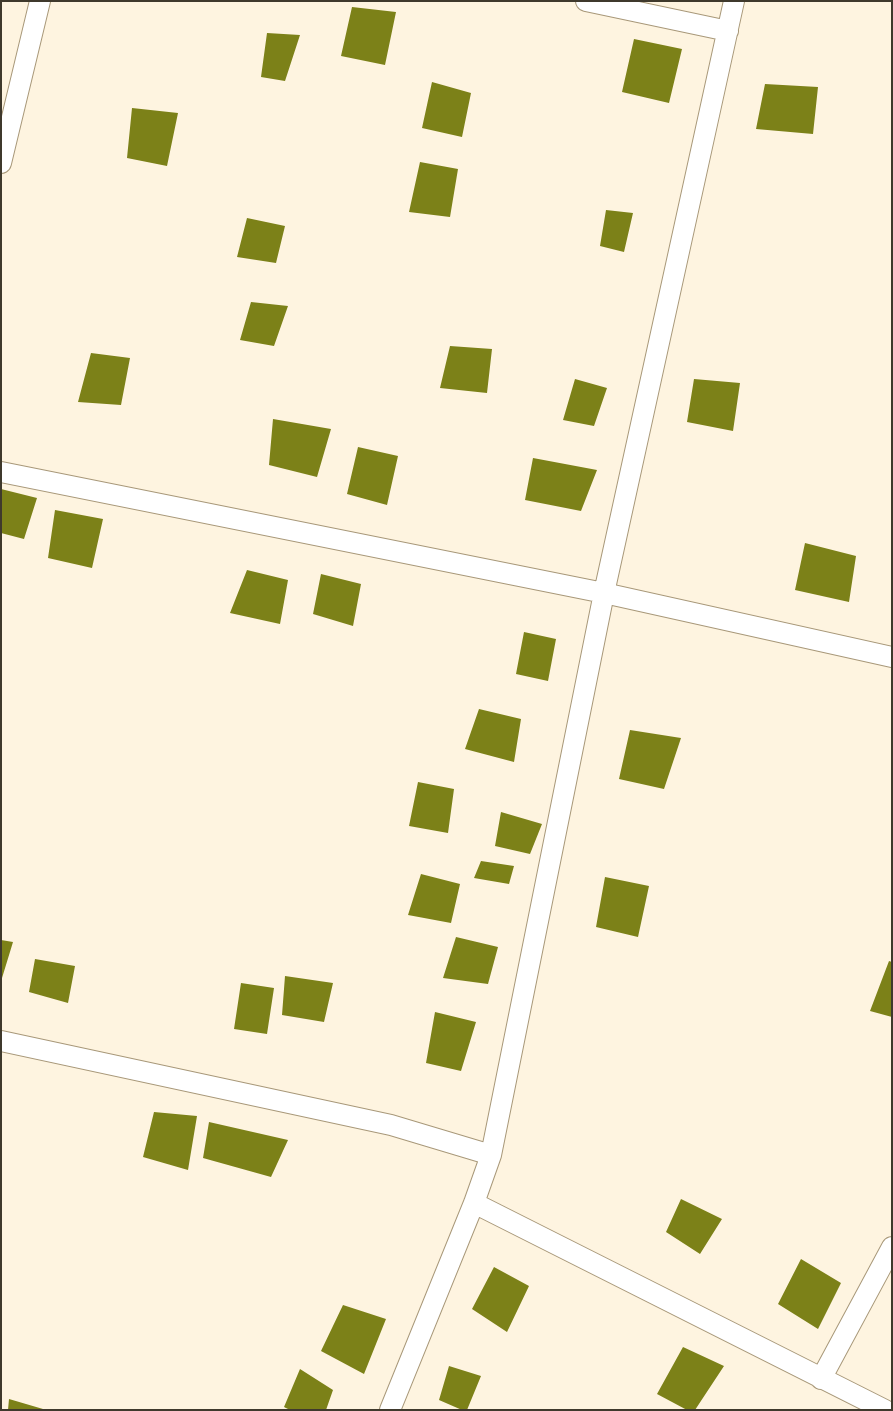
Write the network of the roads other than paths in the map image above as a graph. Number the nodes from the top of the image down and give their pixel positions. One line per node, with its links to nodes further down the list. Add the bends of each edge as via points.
1 (40, 1): 5 (street)
2 (586, 1): 4 (street)
3 (734, 1): 4 (street)
4 (728, 31): 7 (street)
5 (1, 163)
6 (1, 472): 7 (street)
7 (604, 593): 8 (street); 10 (street)
8 (892, 657)
9 (1, 1041): 10 (street, via 391,1125)
10 (491, 1155): 11 (street)
11 (474, 1203): 13 (street); 14 (street)
12 (892, 1247): 13 (street)
13 (821, 1378): 15 (street)
14 (390, 1410)
15 (885, 1410)

